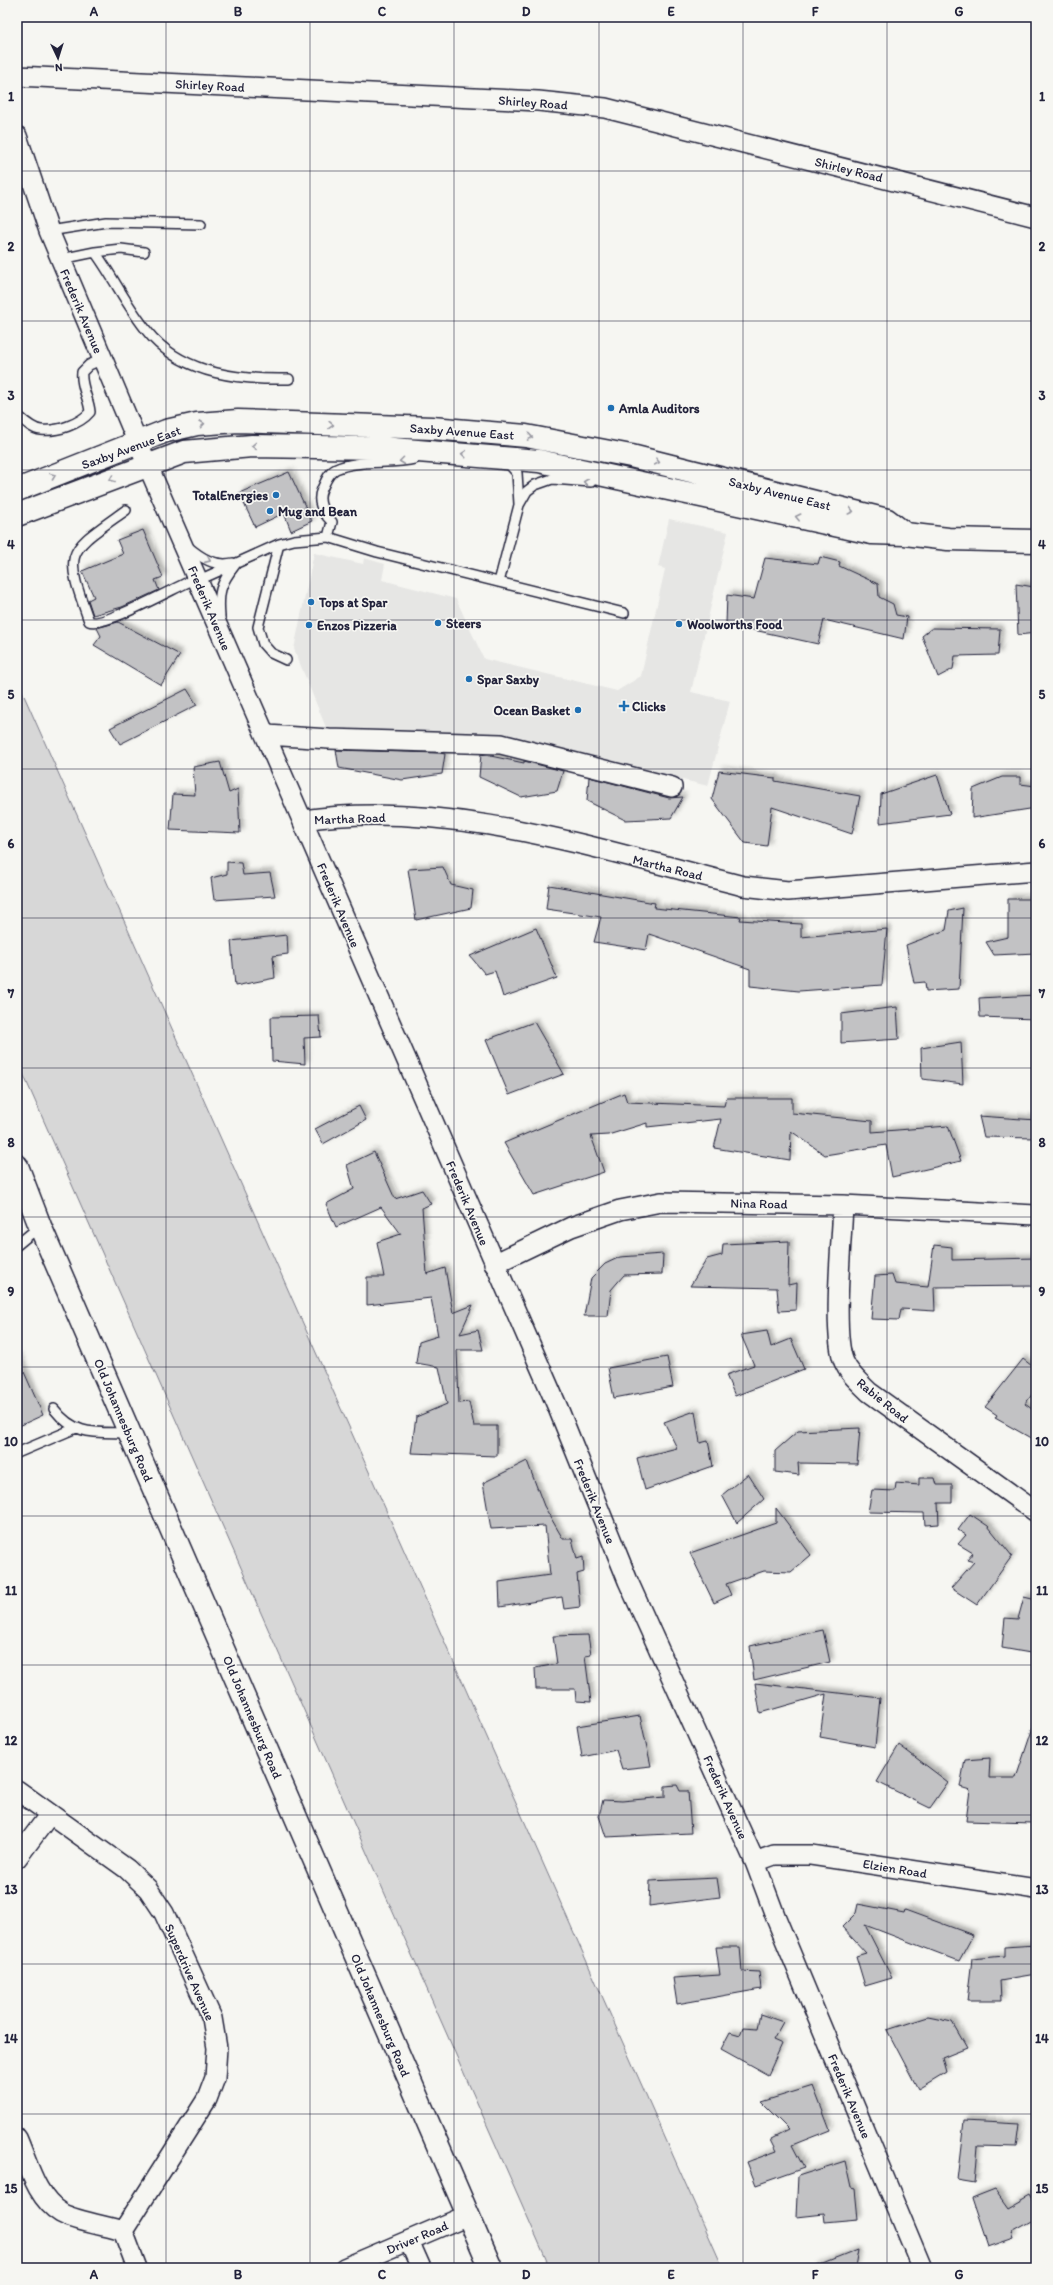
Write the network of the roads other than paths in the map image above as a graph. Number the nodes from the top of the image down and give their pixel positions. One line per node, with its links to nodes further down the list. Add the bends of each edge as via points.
1 (17, 76): 3 (street, Shirley Road, via 538,101 605,108)
2 (17, 136): 5 (street, Frederik Avenue)
3 (1036, 217)
4 (200, 224): 5 (lane, via 106,222)
5 (49, 231): 8 (street, Frederik Avenue)
6 (95, 252): 7 (lane, via 121,249); 8 (lane); 10 (lane, via 152,337 168,352 209,372 252,378)
7 (144, 252)
8 (61, 259): 9 (street, Frederik Avenue)
9 (103, 359): 11 (lane, via 89,365 82,372 83,386 90,404 90,412 82,420 40,430 27,424); 12 (street, Frederik Avenue)
10 (289, 379)
11 (17, 415)
12 (138, 443): 15 (street, Frederik Avenue); 16 (street, Saxby Avenue East, one-way to 12); 21 (street, Saxby Avenue East, one-way to 21, via 166,431 197,424 238,421 432,428 526,436 631,456 868,515 887,520)
13 (440, 452): 14 (street, Saxby Avenue East, one-way to 13); 15 (street, Saxby Avenue East, one-way to 15, via 381,448 252,446 184,452); 22 (lane, one-way to 22, via 414,460 335,469 329,475 319,497 323,513 332,522)
14 (498, 456): 17 (street, Saxby Avenue East, via 539,461); 18 (lane, via 518,473)
15 (148, 465): 20 (street, Saxby Avenue East, one-way to 20); 23 (street, Frederik Avenue)
16 (17, 490)
17 (680, 491): 18 (lane, one-way to 18, via 664,492 552,479 526,491); 21 (street, Saxby Avenue East, one-way to 17, via 872,533)
18 (519, 505): 28 (lane)
19 (126, 510): 27 (lane, via 83,541 74,556 72,568 75,581 89,621 97,623 130,611)
20 (17, 515)
21 (905, 534): 24 (street, Saxby Avenue East, via 948,539)
22 (328, 537): 25 (lane); 28 (lane, via 377,552)
23 (180, 540): 26 (lane, one-way to 26, via 208,561 227,564); 27 (street, Frederik Avenue)
24 (1036, 541)
25 (279, 544): 26 (lane); 31 (lane, via 258,627 263,644 271,653)
26 (239, 562): 27 (lane); 30 (lane, via 222,584 220,592)
27 (198, 579): 30 (street, Frederik Avenue)
28 (500, 582): 29 (lane)
29 (624, 613)
30 (223, 639): 32 (street, Frederik Avenue)
31 (286, 660)
32 (267, 735): 33 (street, via 329,740 502,744); 34 (street, Frederik Avenue)
33 (672, 787)
34 (302, 820): 35 (street, Martha Road, via 343,816 392,817 494,824 743,886 769,890 788,891); 41 (street, Frederik Avenue)
35 (1036, 871)
36 (17, 1166): 39 (street, Old Johannesburg Road)
37 (843, 1205): 38 (street, Nina Road); 41 (street, Nina Road, via 661,1202 620,1210 570,1227); 46 (street, Rabie Road, via 838,1320 843,1361 854,1378 869,1392)
38 (1036, 1215)
39 (40, 1226): 40 (lane); 44 (street, Old Johannesburg Road)
40 (17, 1245)
41 (494, 1264): 50 (street, Frederik Avenue, via 558,1408 628,1581)
42 (54, 1409): 43 (lane, via 64,1422)
43 (76, 1428): 44 (lane, via 88,1432); 45 (lane)
44 (130, 1433): 53 (street, Old Johannesburg Road)
45 (17, 1453)
46 (1036, 1512)
47 (17, 1790): 48 (street, Superdrive Avenue)
48 (50, 1814): 49 (street); 54 (street, Superdrive Avenue, via 127,1869 148,1889 164,1913 212,2018 217,2048 215,2078 207,2099)
49 (17, 1858)
50 (755, 1862): 51 (street, Elzien Road, via 774,1855 811,1855); 60 (street, Frederik Avenue)
51 (1036, 1889)
52 (17, 2138): 54 (street, via 39,2188 50,2205 63,2214)
53 (468, 2215): 55 (street, Driver Road); 59 (street, Old Johannesburg Road)
54 (123, 2231): 56 (street)
55 (409, 2241): 57 (street, Driver Road); 58 (street)
56 (137, 2268)
57 (344, 2268)
58 (421, 2268)
59 (491, 2268)
60 (922, 2268)

